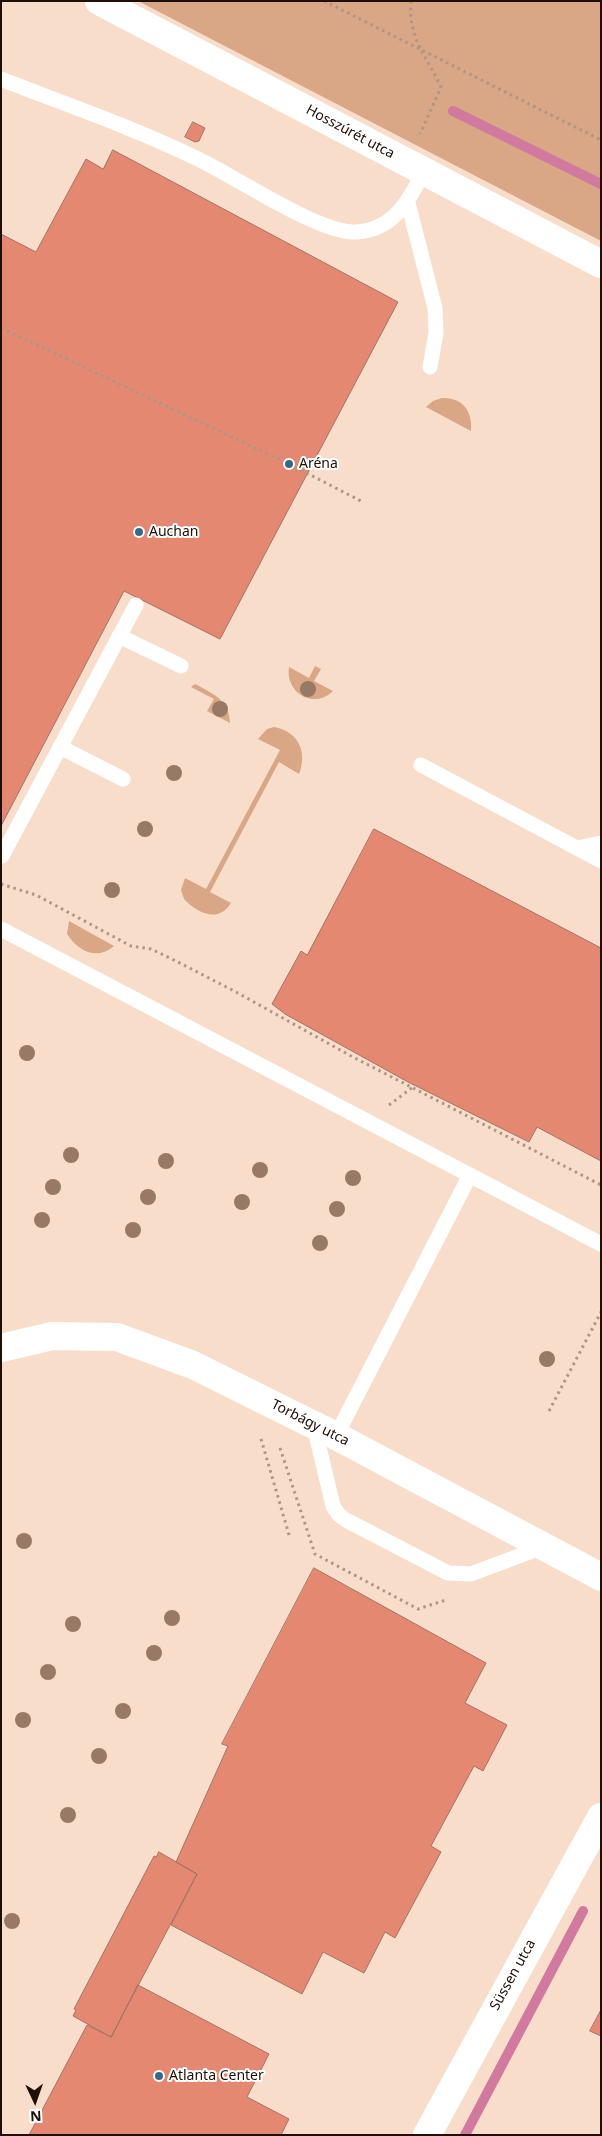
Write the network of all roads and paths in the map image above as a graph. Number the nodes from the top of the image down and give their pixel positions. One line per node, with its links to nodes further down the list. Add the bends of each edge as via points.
1 (99, 1): 8 (street, Hosszúrét utca)
2 (324, 1): 4 (path)
3 (410, 1): 4 (path, via 409,20 413,37)
4 (422, 52): 6 (path, via 441,87); 7 (path)
5 (1, 79): 9 (lane, via 198,159 338,231 376,228 395,217)
6 (432, 107)
7 (601, 140)
8 (424, 170): 9 (lane); 10 (street, Hosszúrét utca)
9 (408, 202): 12 (lane, via 435,308 436,333)
10 (601, 264)
11 (1, 328): 13 (path)
12 (430, 367)
13 (361, 501)
14 (136, 604): 15 (lane)
15 (119, 636): 16 (lane); 17 (lane)
16 (181, 666)
17 (60, 747): 19 (lane); 22 (lane)
18 (421, 765): 21 (lane)
19 (123, 779)
20 (601, 843): 21 (lane)
21 (577, 848): 23 (lane)
22 (2, 856)
23 (601, 861)
24 (1, 884): 27 (path, via 36,895 131,946 151,949 170,958)
25 (1, 929): 26 (lane)
26 (470, 1175): 28 (lane); 32 (lane)
27 (601, 1185)
28 (601, 1244)
29 (601, 1312): 31 (path)
30 (1, 1348): 32 (street, Torbágy utca, via 52,1336 117,1337 193,1365)
31 (549, 1411)
32 (325, 1431): 35 (street, Torbágy utca); 35 (lane, via 333,1506 346,1520 448,1573 459,1575 472,1574)
33 (261, 1438): 34 (path)
34 (290, 1538)
35 (543, 1547): 36 (street, Torbágy utca)
36 (601, 1577)
37 (601, 1817): 38 (street, Süssen utca)
38 (427, 2135)

